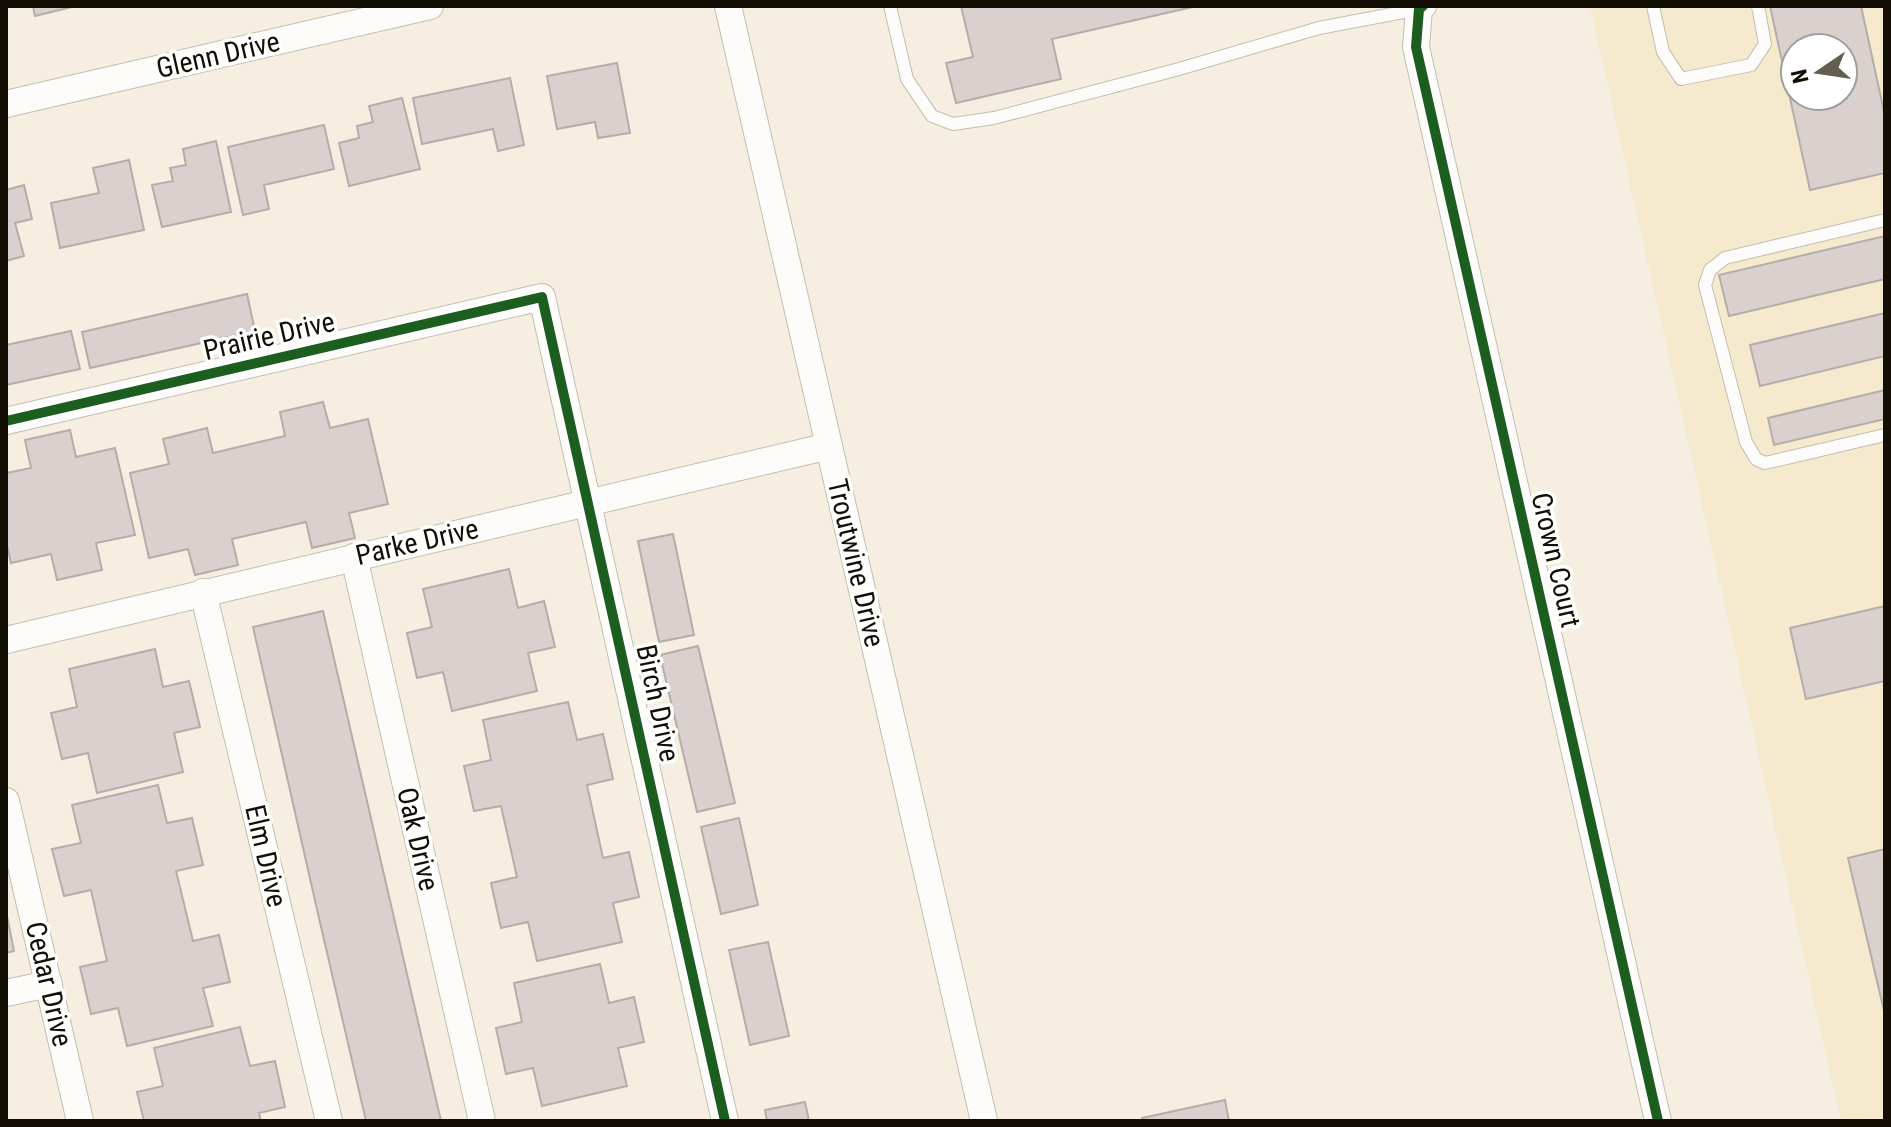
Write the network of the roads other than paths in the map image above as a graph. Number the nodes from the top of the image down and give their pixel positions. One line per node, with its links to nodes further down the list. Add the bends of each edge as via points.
1 (430, 6): 7 (street, Glenn Drive)
2 (728, 6): 12 (street, Troutwine Drive)
3 (890, 6): 6 (lane, via 907,79 932,116 953,124 994,118 1319,28)
4 (1653, 6): 5 (lane, via 1663,52 1681,79 1751,65 1765,44)
5 (1758, 6)
6 (1420, 7): 26 (street, Crown Court, via 1416,47)
7 (6, 104)
8 (1885, 220): 11 (lane, via 1725,258 1710,270 1705,285 1746,442 1756,459 1765,463)
9 (542, 297): 10 (street, Prairie Drive); 13 (street, Birch Drive)
10 (6, 421)
11 (1885, 435)
12 (829, 446): 13 (street, Parke Drive); 25 (street, Troutwine Drive)
13 (590, 502): 14 (street, Parke Drive); 24 (street, Birch Drive)
14 (354, 557): 15 (street, Parke Drive); 23 (street, Oak Drive)
15 (203, 592): 16 (street, Parke Drive); 22 (street, Elm Drive)
16 (6, 640)
17 (6, 801): 18 (street, Cedar Drive)
18 (9, 832): 19 (street, Cedar Drive)
19 (49, 984): 20 (street); 21 (street, Cedar Drive)
20 (6, 993)
21 (80, 1121)
22 (329, 1121)
23 (482, 1121)
24 (725, 1121)
25 (984, 1121)
26 (1658, 1121)

